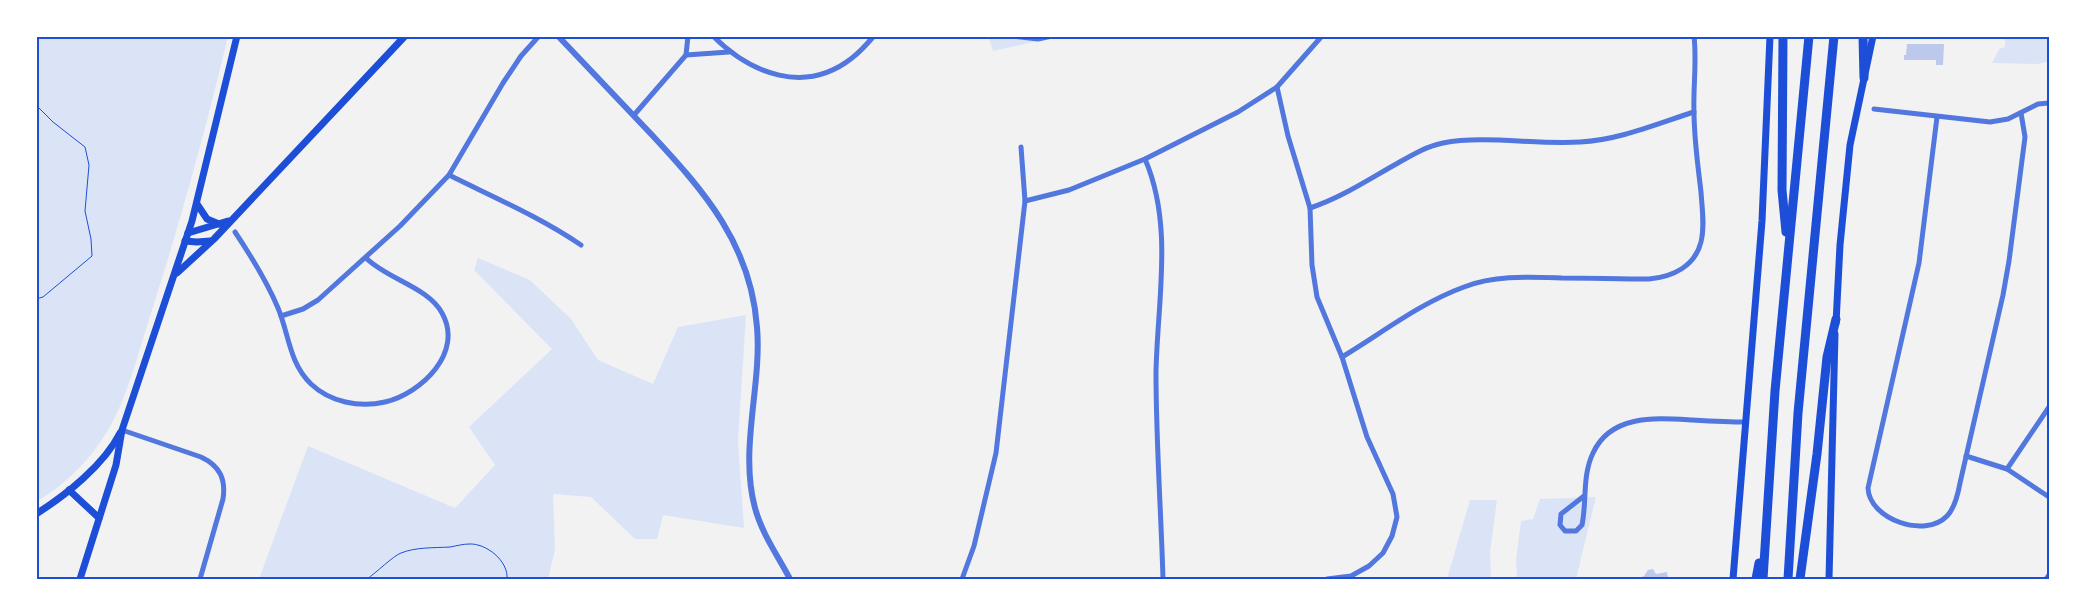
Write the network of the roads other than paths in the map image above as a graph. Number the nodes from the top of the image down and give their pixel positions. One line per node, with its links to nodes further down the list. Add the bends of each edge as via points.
1 (237, 36): 32 (main road)
2 (405, 36): 34 (main road)
3 (539, 36): 30 (street, via 521,56)
4 (558, 36): 26 (street)
5 (688, 36): 19 (street)
6 (713, 36): 18 (street)
7 (874, 36): 18 (street, via 844,64 812,76 775,75 751,66)
8 (1013, 36): 9 (street, via 1038,39)
9 (1052, 36)
10 (1322, 36): 21 (street)
11 (1694, 36): 24 (street)
12 (1770, 36): 47 (main road, via 1762,221)
13 (1783, 36): 40 (highway, via 1782,190)
14 (1809, 36): 40 (highway)
15 (1834, 36): 67 (highway, via 1798,414)
16 (1863, 36): 20 (highway)
17 (1873, 36): 20 (main road)
18 (729, 52): 19 (street)
19 (686, 55): 26 (street)
20 (1864, 78): 44 (main road, via 1847,168)
21 (1277, 87): 29 (street, via 1238,112); 33 (street)
22 (2049, 103): 25 (street, via 2038,104)
23 (1874, 109): 27 (street)
24 (1694, 112): 33 (street, via 1600,140 1442,143 1419,152 1330,201); 45 (street, via 1703,223 1701,242 1683,269 1662,278 1650,279 1517,277 1483,281 1438,298)
25 (2021, 113): 27 (street, via 2008,120 1990,122); 49 (street, via 2025,137 2009,261)
26 (634, 116): 60 (street, via 703,193 742,258 753,299 758,340 750,454 751,488 762,529)
27 (1937, 117): 49 (street, via 1919,263 1868,481 1870,501 1882,514 1911,526 1922,527 1938,522 1952,510)
28 (1021, 147): 31 (street)
29 (1145, 159): 31 (street, via 1069,190); 62 (street, via 1158,204 1162,243 1156,374)
30 (449, 175): 39 (street, via 519,209); 41 (street)
31 (1025, 201): 61 (street, via 996,453 974,546)
32 (197, 204): 35 (main road, via 207,219); 37 (main road)
33 (1310, 208): 45 (street, via 1317,297)
34 (228, 221): 35 (main road); 38 (main road)
35 (219, 224): 37 (main road)
36 (235, 232): 43 (street)
37 (187, 237): 38 (main road, via 197,242); 42 (main road)
38 (214, 239): 42 (main road)
39 (581, 245)
40 (1788, 253): 56 (highway)
41 (366, 258): 43 (street, via 318,300); 43 (street, via 377,268 429,298 446,320 448,341 442,362 421,383 385,402 360,404 332,398 311,383 298,368)
42 (174, 275): 48 (main road)
43 (281, 316)
44 (1836, 319): 68 (highway, via 1827,357); 69 (main road)
45 (1342, 357): 63 (street, via 1367,437 1393,494 1397,517 1383,553 1369,566 1351,576)
46 (2049, 407): 50 (street)
47 (1746, 422): 52 (street, via 1655,418 1628,422 1606,434 1599,442 1589,464); 64 (main road)
48 (122, 430): 51 (main road, via 106,453); 55 (main road, via 118,458); 59 (street, via 201,457 212,462 221,472 223,499)
49 (1966, 456): 50 (street)
50 (2007, 468): 53 (street)
51 (69, 490): 54 (main road); 55 (main road)
52 (1584, 496): 52 (street, via 1561,514 1560,525 1565,531 1576,531 1582,525)
53 (2049, 497)
54 (36, 514)
55 (99, 518): 58 (main road)
56 (1765, 536): 65 (highway); 66 (highway)
57 (2049, 575): 70 (street)
58 (80, 579)
59 (200, 579)
60 (790, 579)
61 (962, 579)
62 (1163, 579)
63 (1327, 579)
64 (1733, 579)
65 (1756, 579)
66 (1763, 579)
67 (1788, 579)
68 (1800, 579)
69 (1829, 579)
70 (2046, 579)

